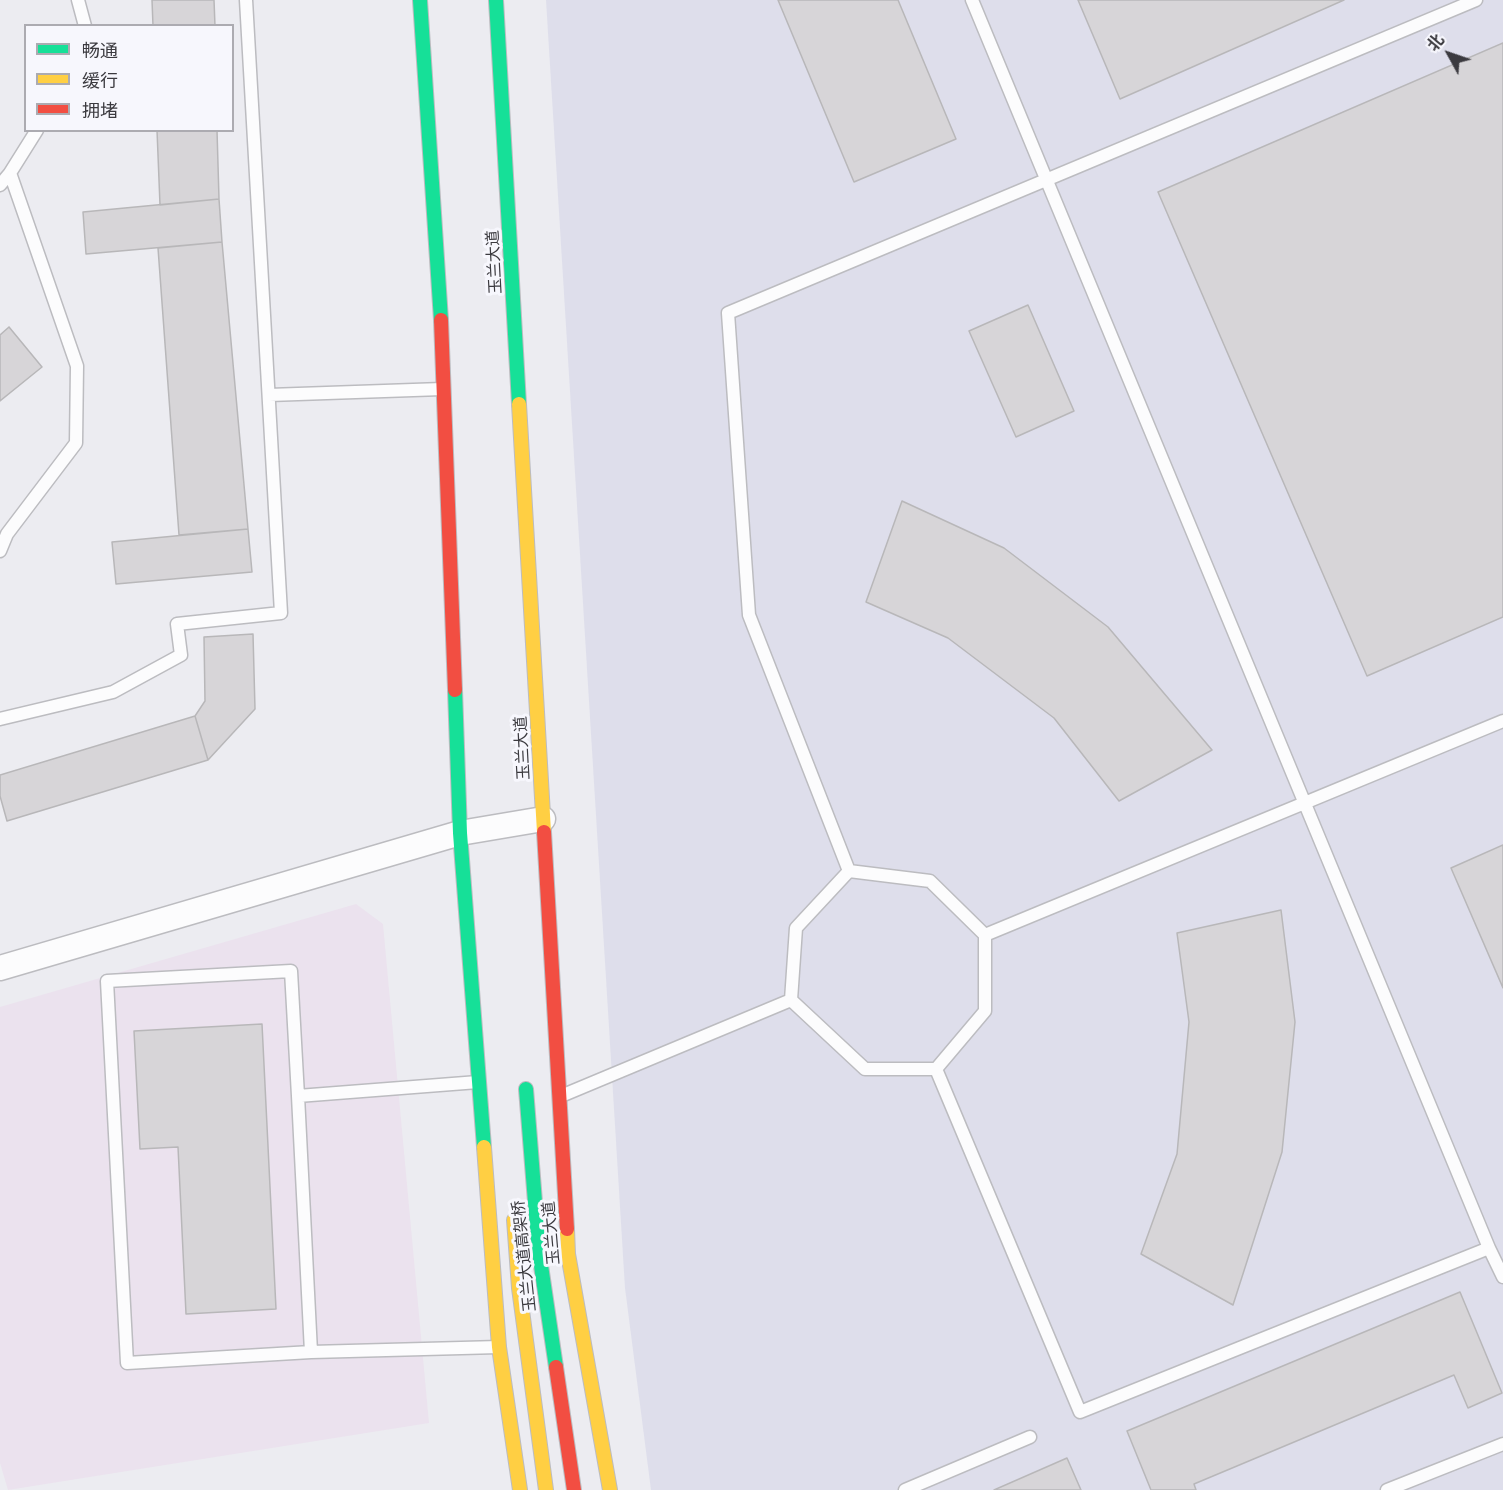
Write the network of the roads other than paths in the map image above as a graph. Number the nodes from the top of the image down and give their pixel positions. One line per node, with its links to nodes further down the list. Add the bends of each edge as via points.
1 (78, 0): 7 (lane)
2 (246, 0): 13 (lane)
3 (420, 0): 12 (main road)
4 (496, 0): 18 (main road, 玉兰大道)
5 (972, 0): 10 (lane)
6 (1476, 0): 10 (lane)
7 (84, 24)
8 (36, 132): 9 (lane)
9 (10, 173): 11 (lane); 14 (lane, via 77,366 76,443 7,534)
10 (1046, 180): 17 (lane); 20 (lane, via 728,313 749,615)
11 (0, 185)
12 (444, 389): 13 (lane); 19 (main road)
13 (269, 395): 15 (lane, via 281,613 177,624 181,655 113,692)
14 (0, 551)
15 (0, 719)
16 (1503, 721): 17 (lane)
17 (1305, 803): 21 (lane); 30 (lane)
18 (543, 819): 19 (street); 28 (main road, 玉兰大道)
19 (460, 832): 22 (street); 25 (main road)
20 (849, 872): 21 (lane, via 930,881); 23 (lane, via 796,928)
21 (985, 935): 24 (lane, via 985,1011)
22 (0, 968)
23 (791, 1000): 24 (lane, via 865,1070); 28 (lane)
24 (936, 1070): 30 (lane, via 1080,1412)
25 (479, 1082): 27 (lane); 32 (main road)
26 (526, 1089): 38 (main road, 玉兰大道高架桥, via 539,1252)
27 (298, 1096): 33 (lane); 33 (lane, via 291,971 107,981 127,1363)
28 (560, 1096): 39 (main road, 玉兰大道, via 568,1254)
29 (513, 1207): 37 (main road, 玉兰大道高架桥, via 519,1287)
30 (1489, 1248): 31 (lane)
31 (1503, 1277)
32 (499, 1347): 33 (lane); 36 (main road)
33 (311, 1352)
34 (1030, 1437): 40 (lane)
35 (1503, 1444): 41 (lane)
36 (520, 1490)
37 (546, 1490)
38 (574, 1490)
39 (610, 1490)
40 (905, 1490)
41 (1387, 1490)

